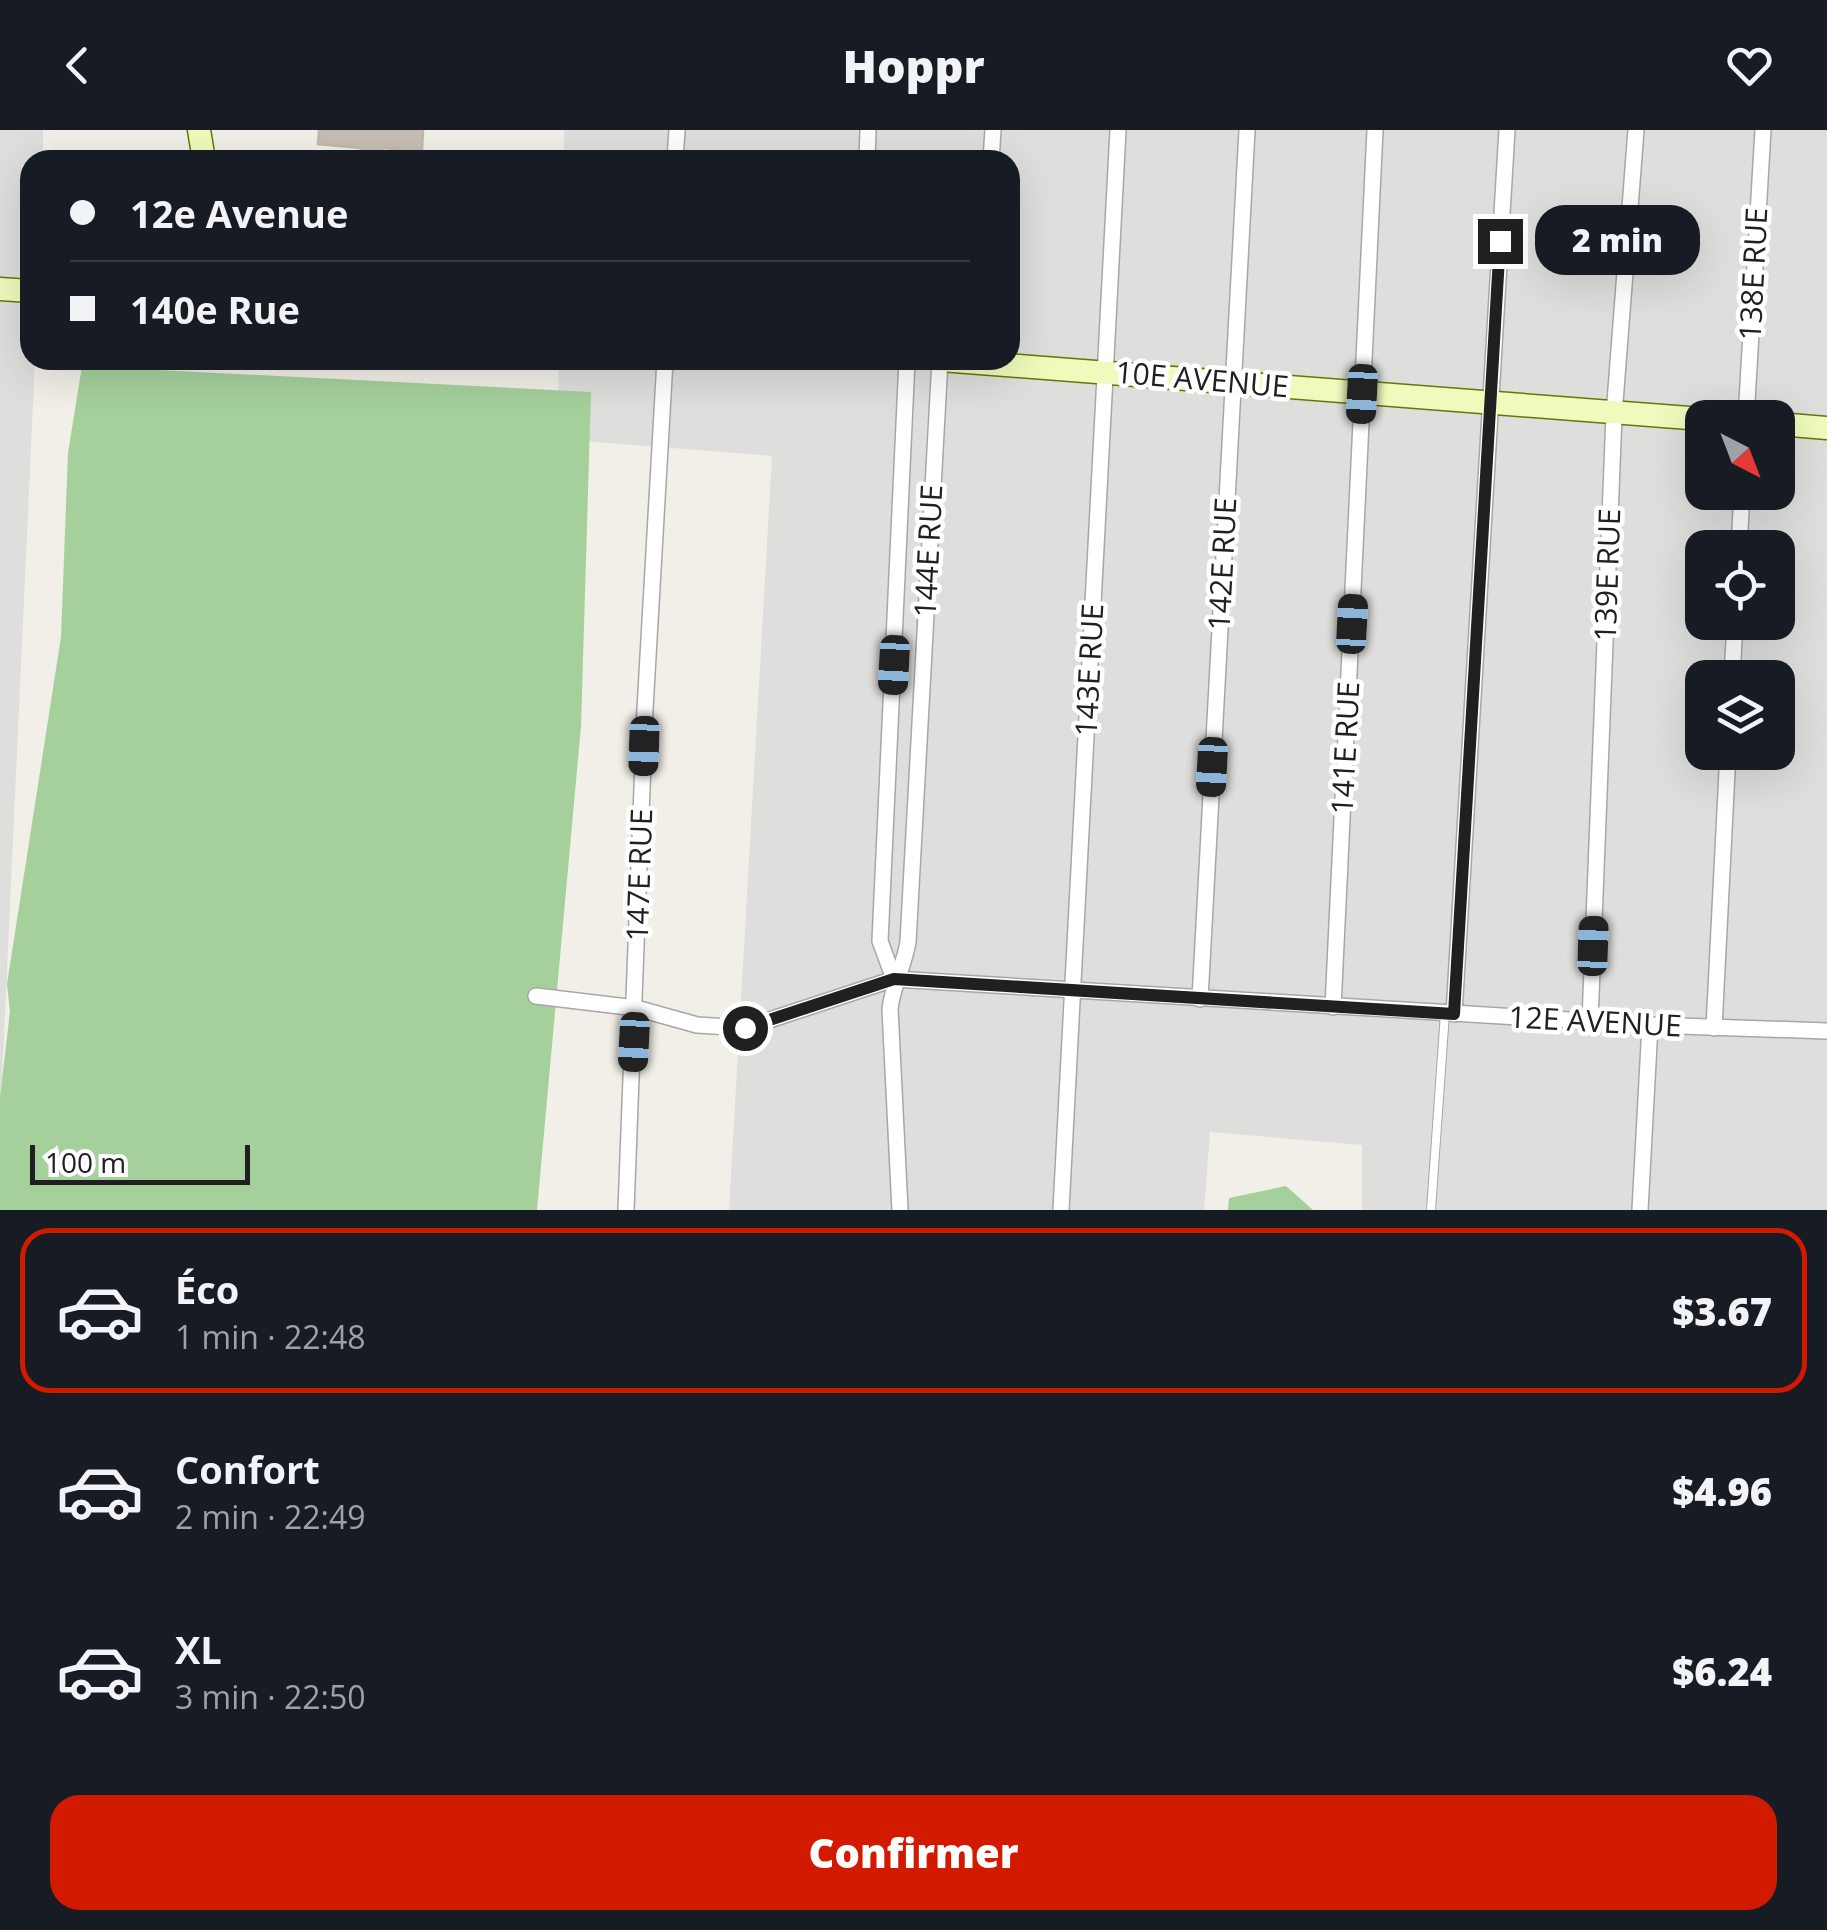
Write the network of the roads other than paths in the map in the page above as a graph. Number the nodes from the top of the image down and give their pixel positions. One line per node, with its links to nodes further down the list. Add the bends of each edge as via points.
1 (1118, 130): 11 (street, 143E RUE)
2 (1247, 130): 12 (street, 142E RUE)
3 (1375, 130): 13 (street, 141E RUE)
4 (1507, 130): 15 (street)
5 (1636, 130): 16 (street, 139E RUE)
6 (1763, 130): 14 (street, 138E RUE)
7 (1020, 364): 11 (street, 10E AVENUE)
8 (665, 370): 26 (street, 147E RUE)
9 (907, 370): 21 (street, 144E RUE, via 880,941)
10 (940, 370): 21 (street, 144E RUE, via 908,942)
11 (1106, 371): 12 (street, 10E AVENUE); 22 (street, 143E RUE)
12 (1233, 382): 13 (street, 10E AVENUE); 24 (street, 142E RUE)
13 (1362, 394): 15 (street, 10E AVENUE); 25 (street, 141E RUE)
14 (1747, 400)
15 (1490, 403): 16 (street, 10E AVENUE); 27 (street)
16 (1614, 415): 17 (street, 10E AVENUE); 28 (street, 139E RUE)
17 (1685, 419)
18 (1795, 425): 19 (street)
19 (1827, 428)
20 (1727, 770): 30 (street)
21 (894, 979): 22 (street, 12E AVENUE); 26 (street, 12E AVENUE, via 745,1028 697,1025); 33 (street, 144E RUE)
22 (1072, 989): 24 (street, 12E AVENUE); 34 (street, 143E RUE)
23 (536, 996): 26 (street, 12E AVENUE)
24 (1200, 999): 25 (street, 12E AVENUE)
25 (1333, 1007): 27 (street, 12E AVENUE)
26 (636, 1008): 32 (street, 147E RUE)
27 (1449, 1014): 28 (street, 12E AVENUE); 35 (lane)
28 (1590, 1021): 29 (street, 12E AVENUE)
29 (1650, 1025): 30 (street, 12E AVENUE); 36 (street)
30 (1714, 1028): 31 (street, 12E AVENUE)
31 (1827, 1031)
32 (626, 1210)
33 (900, 1210)
34 (1061, 1210)
35 (1431, 1210)
36 (1640, 1210)

